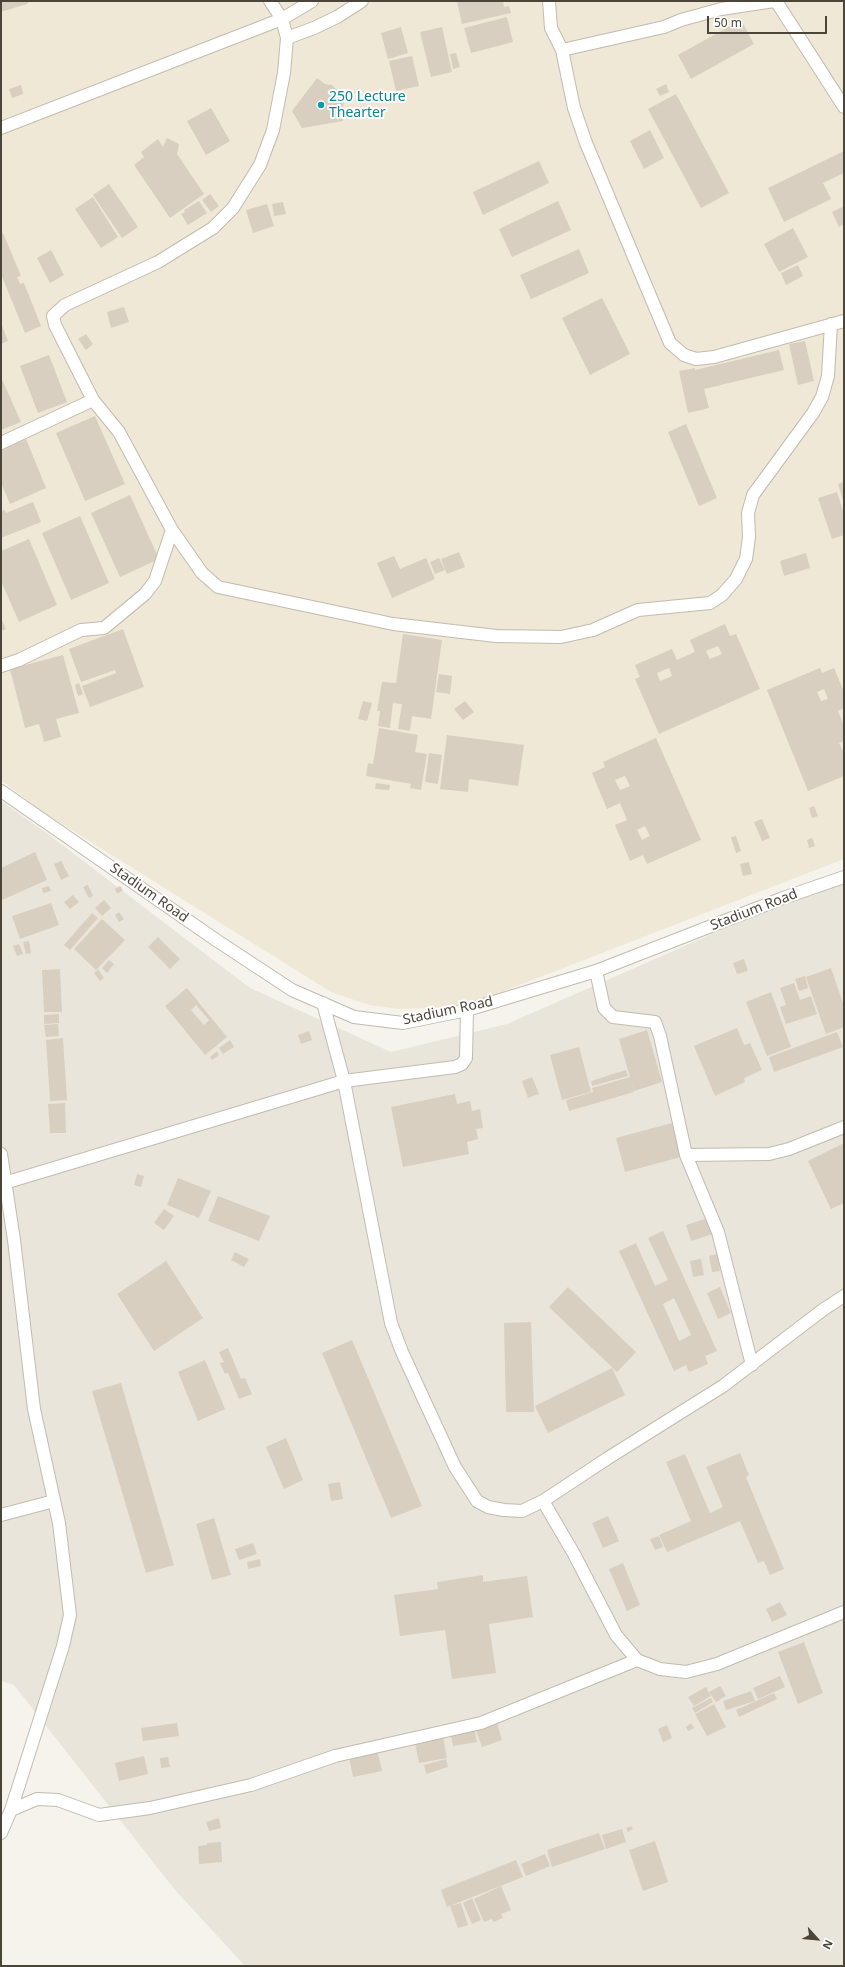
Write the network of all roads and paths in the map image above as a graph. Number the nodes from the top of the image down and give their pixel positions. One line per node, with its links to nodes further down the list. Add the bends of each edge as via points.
1 (270, 1): 6 (street)
2 (312, 1): 6 (street)
3 (362, 1): 7 (street, via 331,20)
4 (549, 1): 8 (street, via 551,28)
5 (775, 1): 8 (street, via 721,9 664,27); 9 (street)
6 (282, 19): 7 (street); 10 (street)
7 (287, 38): 13 (street, via 284,73 273,130 260,165 233,208 214,228 158,262 65,305 53,316 55,325)
8 (562, 50): 12 (street, via 574,108 586,143 670,343 684,355 696,359 714,357)
9 (844, 107)
10 (1, 128)
11 (844, 321): 12 (street)
12 (831, 324): 15 (street, via 828,376 822,397 813,414 753,495 748,513 749,537 746,559 736,579 722,595 710,603 638,610 593,630 561,637 496,636 393,624 218,587 202,573)
13 (93, 400): 14 (street); 15 (street, via 119,432)
14 (1, 443)
15 (172, 530): 16 (street, via 155,581 145,594 104,628 81,630)
16 (1, 666)
17 (1, 791): 20 (street, Stadium Road, via 216,940 292,990)
18 (844, 877): 19 (street, Stadium Road)
19 (596, 971): 21 (street, Stadium Road); 25 (street, via 604,1008 613,1017 654,1022 660,1036)
20 (323, 1003): 21 (street, Stadium Road, via 354,1017 403,1023); 22 (street)
21 (467, 1010): 22 (street, via 467,1055 459,1065)
22 (344, 1081): 26 (street); 32 (street, via 391,1324 451,1460 477,1501 488,1507 522,1511)
23 (844, 1127): 25 (street, via 789,1149 769,1154)
24 (1, 1154): 26 (street)
25 (686, 1155): 30 (street, via 718,1232)
26 (4, 1183): 27 (street)
27 (11, 1216): 28 (street); 31 (street, via 34,1409)
28 (1, 1225)
29 (844, 1296): 30 (street)
30 (752, 1365): 32 (street)
31 (54, 1501): 33 (street); 36 (street, via 70,1615 63,1646)
32 (543, 1501): 35 (street, via 616,1635)
33 (1, 1515)
34 (844, 1612): 35 (street, via 717,1664 686,1672 660,1669)
35 (637, 1660): 36 (street, via 481,1722 335,1756 251,1785 150,1808 100,1815 58,1800 36,1800)
36 (10, 1810): 37 (street)
37 (1, 1833)

